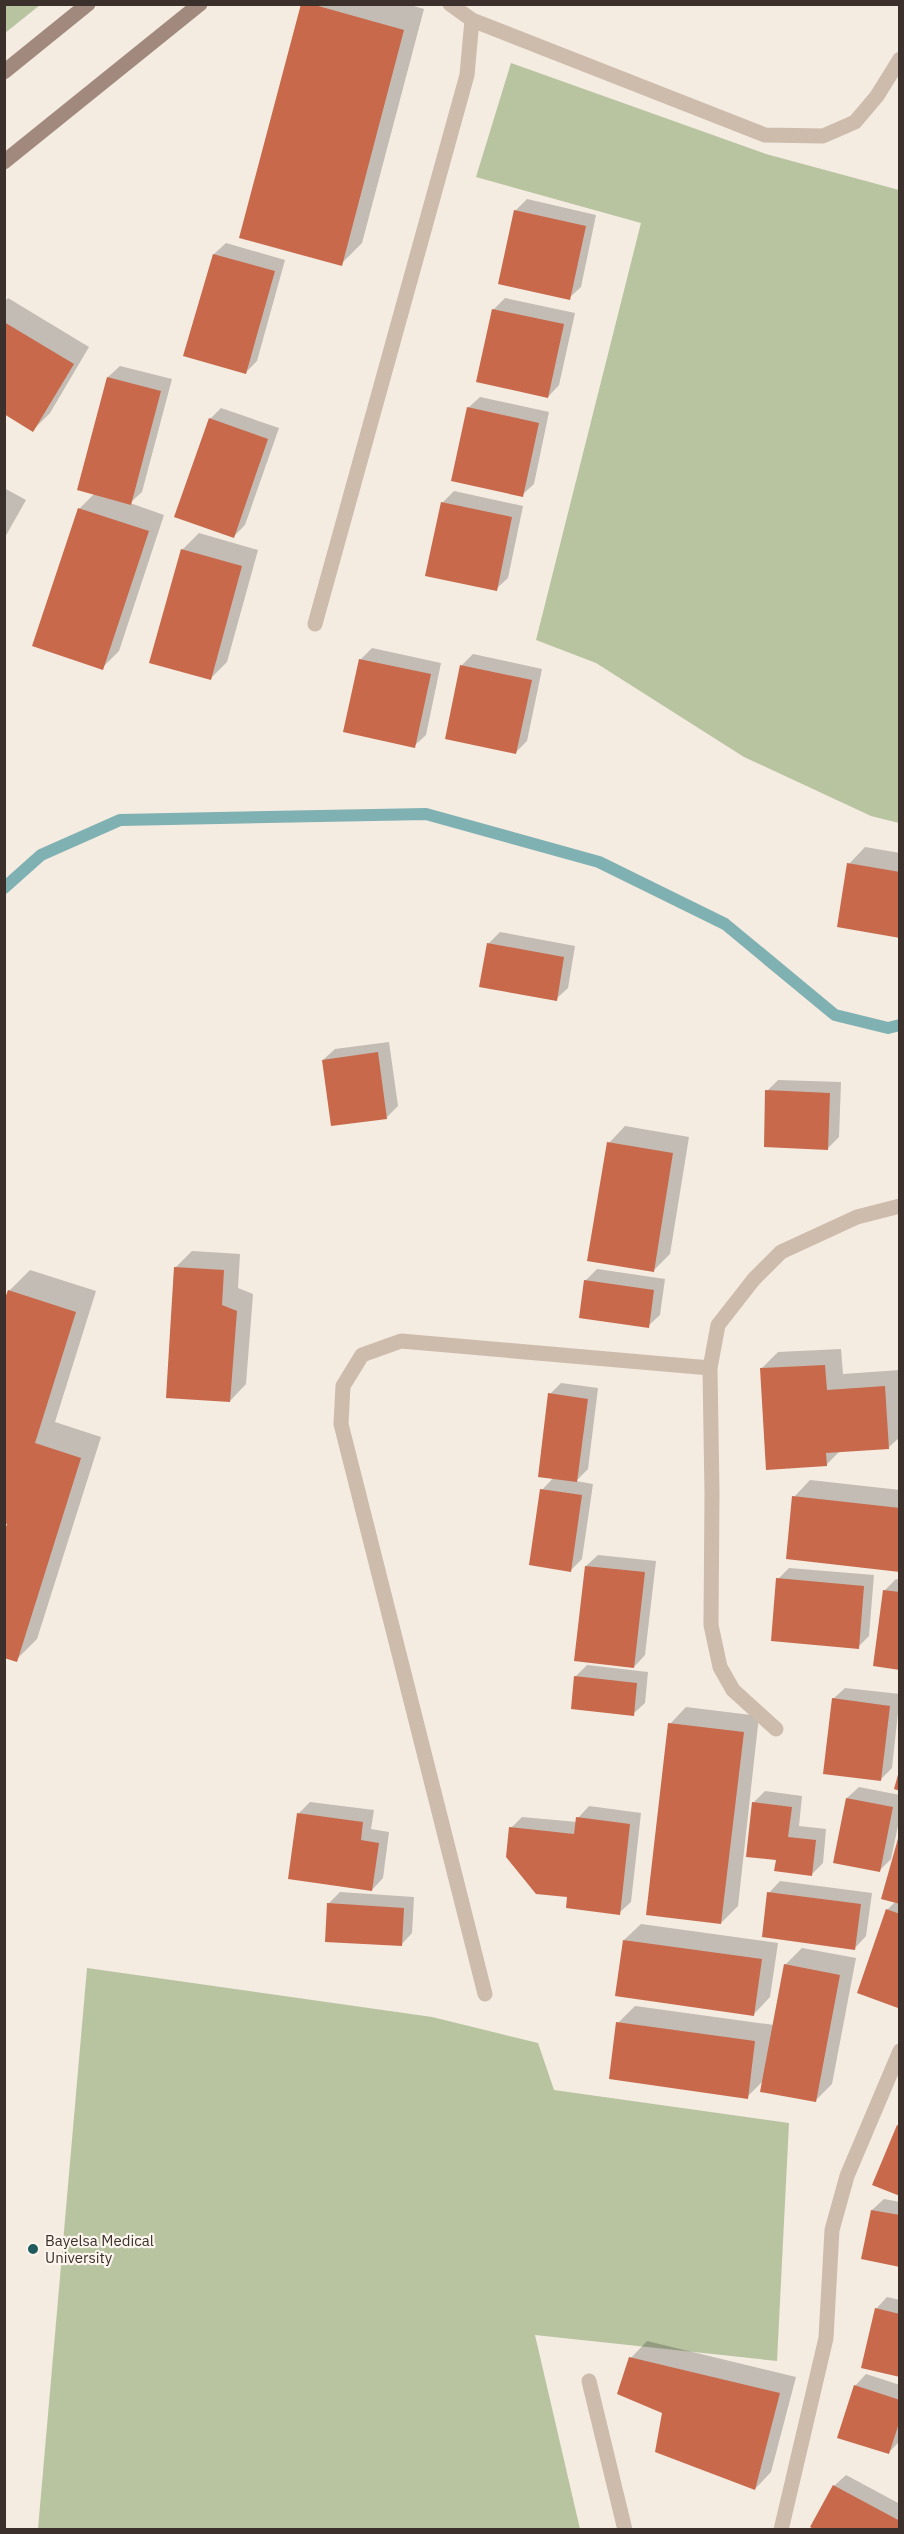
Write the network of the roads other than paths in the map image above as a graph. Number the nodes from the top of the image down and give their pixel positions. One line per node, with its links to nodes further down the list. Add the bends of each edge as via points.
1 (88, 4): 6 (main road)
2 (200, 4): 7 (main road)
3 (450, 4): 4 (street)
4 (472, 20): 5 (street, via 765,135 823,136 855,122); 8 (street, via 466,75)
5 (900, 59)
6 (4, 72)
7 (4, 162)
8 (315, 624)
9 (900, 1206): 10 (street, via 857,1217 781,1252 718,1325)
10 (710, 1368): 11 (street, via 711,1625 720,1667 733,1690); 12 (street, via 401,1341 362,1355 343,1386 341,1424)
11 (776, 1729)
12 (485, 1994)
13 (900, 2051): 16 (street, via 847,2176 832,2230 826,2338)
14 (589, 2381): 15 (street)
15 (625, 2529)
16 (781, 2529)

